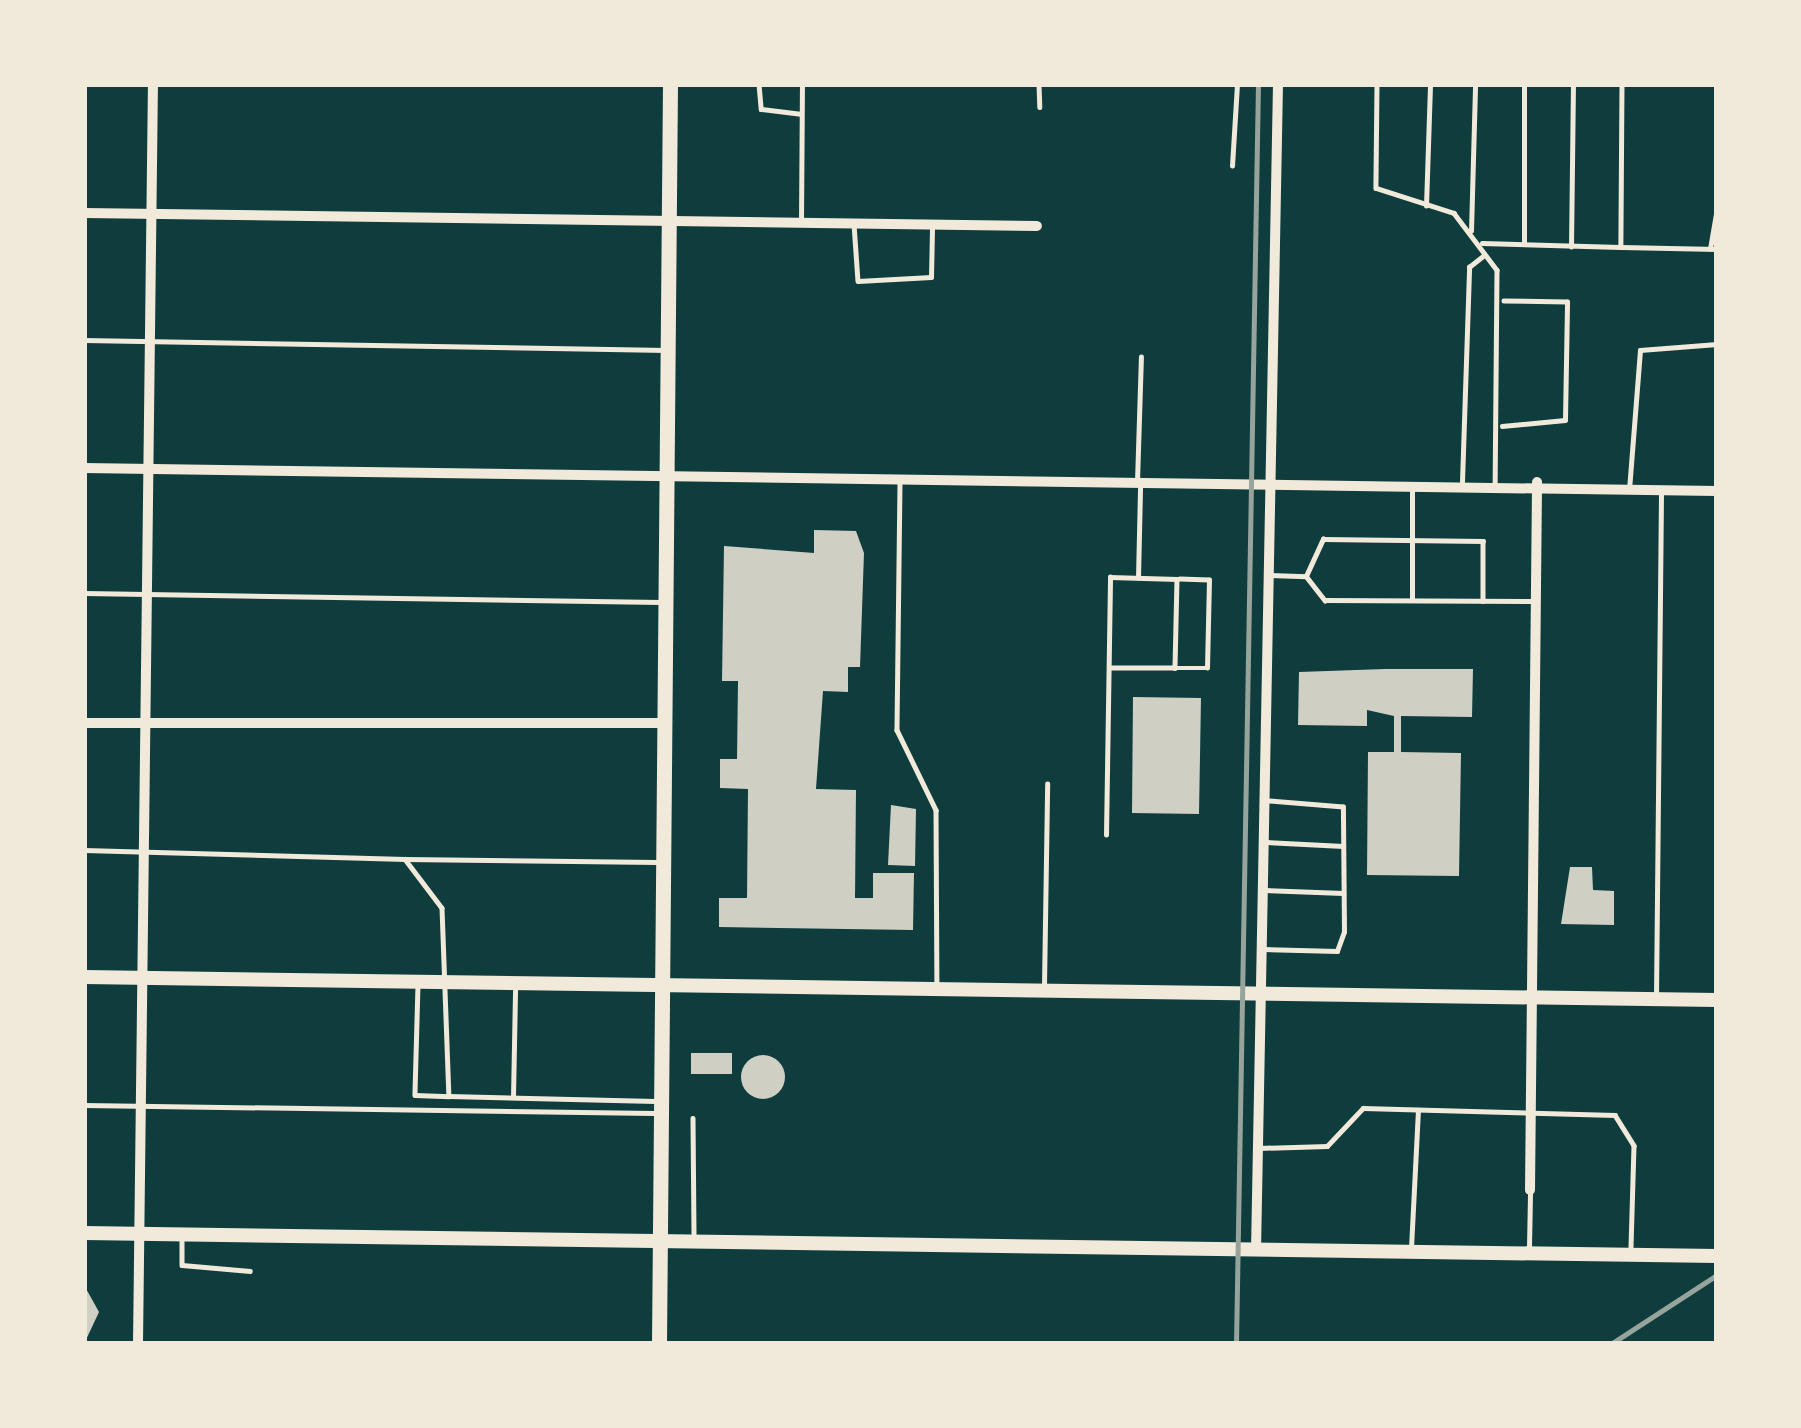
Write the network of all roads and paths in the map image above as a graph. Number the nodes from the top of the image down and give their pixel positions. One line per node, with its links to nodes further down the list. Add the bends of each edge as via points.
1 (142, 84): 2 (lane)
2 (153, 84): 21 (street)
3 (670, 84): 22 (main road)
4 (758, 84): 16 (lane, via 761,109)
5 (802, 84): 16 (lane)
6 (1039, 84): 15 (lane)
7 (1237, 84): 17 (lane)
8 (1278, 84): 46 (street)
9 (1377, 84): 18 (lane, via 1376,188)
10 (1430, 84): 18 (lane)
11 (1475, 84): 27 (lane)
12 (1524, 84): 29 (lane)
13 (1573, 84): 30 (lane)
14 (1622, 84): 31 (lane)
15 (1040, 107)
16 (800, 114): 23 (lane)
17 (1232, 166)
18 (1426, 206): 27 (lane)
19 (1717, 208): 32 (lane)
20 (84, 213): 21 (street)
21 (151, 214): 22 (street); 36 (street)
22 (668, 222): 23 (street); 38 (main road)
23 (801, 224): 24 (street)
24 (854, 224): 25 (street); 25 (lane, via 858,281 931,277)
25 (933, 225): 26 (street)
26 (1037, 226)
27 (1472, 231): 28 (lane)
28 (1482, 243): 29 (lane); 33 (lane)
29 (1524, 244): 30 (lane)
30 (1571, 247): 31 (lane)
31 (1621, 247): 32 (lane)
32 (1713, 249)
33 (1483, 256): 34 (lane); 48 (lane, via 1468,267)
34 (1504, 301): 40 (lane); 40 (lane, via 1567,302 1564,421)
35 (84, 340): 36 (lane)
36 (149, 341): 38 (lane); 42 (street)
37 (1717, 344): 51 (lane, via 1640,350)
38 (667, 350): 43 (main road)
39 (1141, 357): 45 (lane)
40 (1502, 426): 49 (lane)
41 (84, 468): 42 (street)
42 (147, 469): 43 (street); 59 (street)
43 (668, 473): 44 (street); 63 (main road)
44 (901, 478): 45 (street); 88 (lane, via 897,730 936,810)
45 (1139, 482): 46 (street); 57 (lane)
46 (1271, 482): 47 (street); 55 (street)
47 (1412, 482): 48 (street); 54 (lane)
48 (1462, 482): 49 (street)
49 (1495, 482): 50 (street)
50 (1538, 482): 51 (street); 64 (street)
51 (1629, 490): 52 (street)
52 (1661, 490): 53 (street); 92 (lane)
53 (1717, 491)
54 (1412, 540): 56 (lane, via 1323,539); 61 (lane); 62 (lane, via 1483,541)
55 (1270, 575): 56 (lane); 71 (street)
56 (1306, 576): 61 (lane, via 1325,600)
57 (1138, 578): 58 (lane); 65 (lane, via 1110,577)
58 (1177, 579): 66 (lane); 66 (lane, via 1209,580 1207,668)
59 (145, 590): 60 (lane); 63 (lane); 69 (street)
60 (84, 593)
61 (1412, 600): 62 (lane)
62 (1483, 601): 64 (lane)
63 (665, 602): 68 (main road)
64 (1535, 602): 91 (street)
65 (1110, 668): 66 (lane); 72 (lane)
66 (1175, 668)
67 (84, 723): 69 (street)
68 (663, 723): 69 (street); 78 (main road)
69 (143, 724): 76 (street)
70 (1047, 784): 89 (lane)
71 (1266, 801): 73 (street); 74 (lane, via 1343,807)
72 (1106, 835)
73 (1265, 842): 74 (lane); 79 (street)
74 (1346, 846): 80 (lane)
75 (84, 850): 76 (lane)
76 (142, 851): 77 (lane); 84 (street)
77 (405, 859): 78 (lane); 85 (lane, via 442,908)
78 (663, 862): 87 (main road)
79 (1264, 890): 80 (lane); 81 (street)
80 (1345, 893): 81 (lane, via 1337,951)
81 (1264, 950): 90 (street)
82 (84, 977): 84 (street)
83 (418, 977): 84 (street); 85 (street); 94 (lane, via 415,1095)
84 (140, 978): 97 (street)
85 (451, 978): 86 (street); 94 (lane)
86 (516, 980): 87 (street); 95 (lane)
87 (663, 981): 88 (street); 98 (main road)
88 (937, 984): 89 (street)
89 (1044, 986): 90 (street)
90 (1263, 989): 91 (street); 102 (street)
91 (1529, 993): 92 (street); 100 (street)
92 (1656, 998): 93 (street)
93 (1717, 1000)
94 (449, 1096): 95 (lane)
95 (513, 1097): 98 (lane)
96 (84, 1105): 97 (lane)
97 (139, 1105): 98 (lane); 105 (street)
98 (661, 1107): 107 (main road)
99 (1418, 1110): 100 (lane); 102 (lane, via 1363,1108 1327,1147); 110 (lane)
100 (1531, 1114): 103 (street); 112 (lane, via 1627,1122)
101 (693, 1118): 108 (lane)
102 (1258, 1148): 109 (street)
103 (1531, 1190): 111 (lane)
104 (84, 1233): 105 (street)
105 (137, 1234): 106 (street); 115 (street)
106 (182, 1234): 107 (street); 114 (lane, via 182,1265)
107 (660, 1234): 108 (street); 116 (main road)
108 (694, 1235): 109 (street)
109 (1256, 1251): 110 (street)
110 (1411, 1251): 111 (street)
111 (1529, 1253): 112 (street)
112 (1631, 1255): 113 (street)
113 (1717, 1256)
114 (250, 1271)
115 (138, 1344)
116 (659, 1344)

